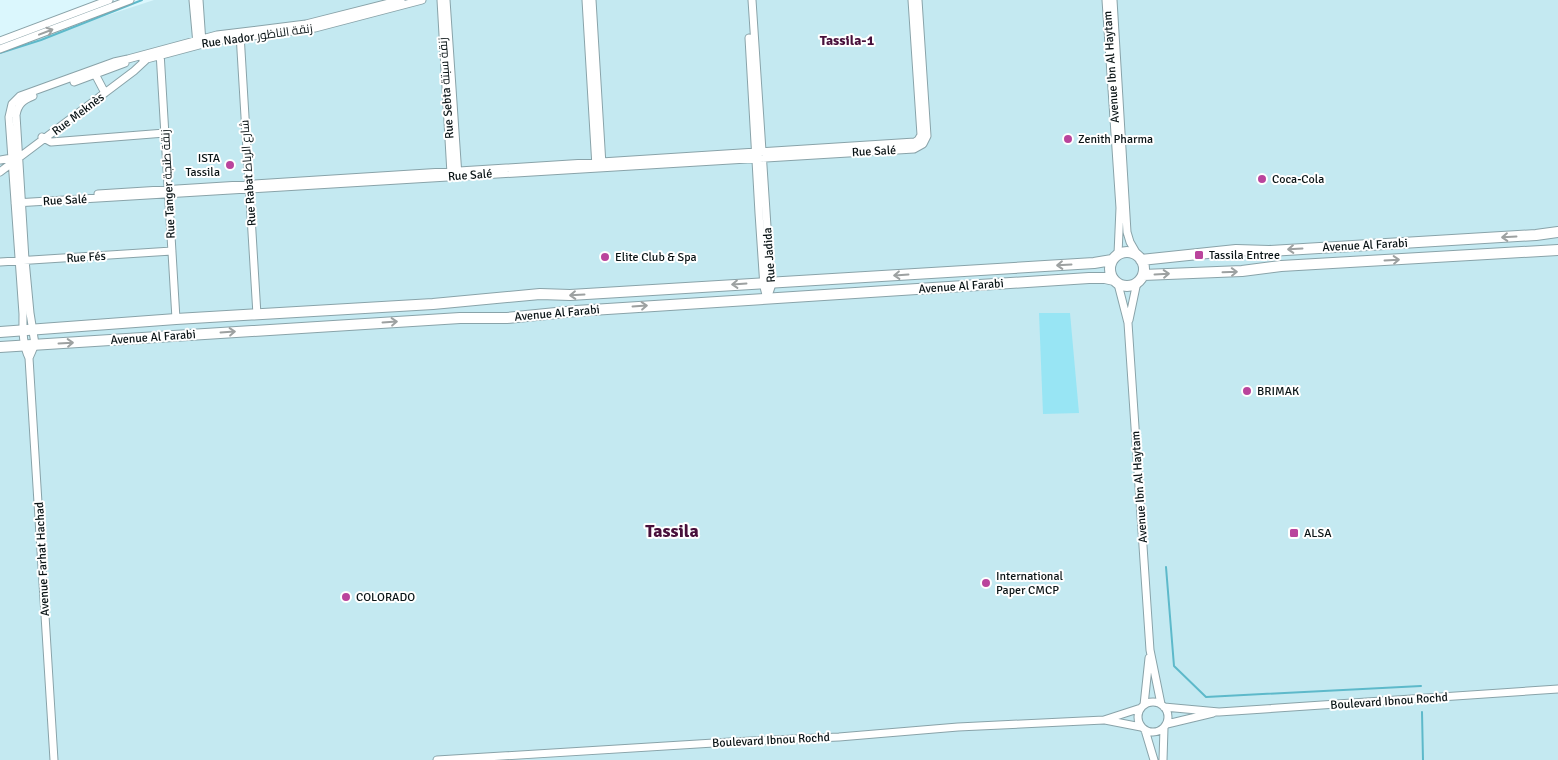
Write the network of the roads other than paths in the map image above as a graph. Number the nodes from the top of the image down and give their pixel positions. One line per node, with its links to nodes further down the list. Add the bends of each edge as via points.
1 (109, 0): 18 (street)
2 (130, 0): 20 (street, one-way to 2)
3 (193, 0): 19 (street)
4 (199, 0): 19 (street)
5 (400, 0): 17 (street, Rue Nador زنقة الناظور, via 306,24)
6 (422, 0): 17 (street, Rue Nador زنقة الناظور, via 315,28 281,34)
7 (441, 0): 35 (street, Rue Sebta زنقة سبتة)
8 (446, 0): 35 (street, Rue Sebta زنقة سبتة)
9 (586, 0): 32 (street)
10 (592, 0): 32 (street)
11 (747, 0): 29 (street, Rue Jadida)
12 (752, 0): 29 (street, Rue Jadida)
13 (912, 0): 28 (street)
14 (918, 0): 28 (street, via 927,136)
15 (1106, 0): 42 (street, Avenue Ibn Al Haytam, via 1120,208)
16 (1113, 0): 43 (street, Avenue Ibn Al Haytam, via 1127,232)
17 (240, 34): 19 (street, Rue Nador زنقة الناظور); 36 (street, Rue Rabat شارع الرباط)
18 (0, 41)
19 (199, 42): 21 (street, Rue Nador زنقة الناظور)
20 (0, 49)
21 (158, 53): 22 (street, Rue Nador زنقة الناظور); 26 (street, Rue Tanger زنقة طنجة)
22 (143, 58): 23 (street, Rue Nador زنقة الناظور); 24 (street, Rue Meknès); 25 (street, Rue Nador زنقة الناظور, via 114,62 20,96 12,104)
23 (95, 74): 24 (street); 25 (street, Rue Nador زنقة الناظور, via 27,99)
24 (104, 91): 27 (street, Rue Meknès)
25 (13, 116): 30 (street, Avenue Farhat Hachad)
26 (165, 134): 27 (street, via 51,142); 37 (street, Rue Tanger زنقة طنجة)
27 (43, 138): 30 (street, Rue Meknès)
28 (920, 142): 29 (street, Rue Salé, via 918,148 911,149)
29 (759, 155): 32 (street, Rue Salé); 47 (street, Rue Jadida)
30 (15, 158): 31 (street); 33 (street, Rue Meknès); 34 (street, Rue Meknès); 38 (street, Avenue Farhat Hachad)
31 (0, 160)
32 (599, 165): 35 (street, Rue Salé)
33 (0, 167)
34 (0, 172)
35 (455, 174): 36 (street, Rue Salé)
36 (249, 187): 37 (street, Rue Salé); 50 (street, Rue Rabat شارع الرباط)
37 (168, 192): 38 (street, Rue Salé); 41 (street, Rue Tanger زنقة طنجة)
38 (18, 201): 44 (street, Avenue Farhat Hachad)
39 (1558, 232): 43 (street, Avenue Al Farabi, one-way to 43)
40 (1558, 250): 46 (street, Avenue Al Farabi, one-way to 40, via 1281,266)
41 (172, 251): 44 (street, Rue Fés); 51 (street, Rue Tanger زنقة طنجة)
42 (1115, 257): 43 (street, via 1128,251); 47 (street, Avenue Al Farabi, one-way to 47, via 1094,263); 48 (street, via 1109,267)
43 (1140, 258): 46 (street, via 1144,265)
44 (22, 261): 45 (street, Rue Fés); 53 (street, Avenue Farhat Hachad); 54 (street, Avenue Farhat Hachad)
45 (0, 262)
46 (1140, 279): 48 (street, via 1127,286); 52 (street, Avenue Ibn Al Haytam)
47 (768, 282): 49 (street, Rue Jadida, via 771,291); 50 (street, Avenue Al Farabi, one-way to 50, via 570,296 540,294)
48 (1116, 282): 49 (street, Avenue Al Farabi, via 1097,278); 52 (street, Avenue Ibn Al Haytam)
49 (767, 299): 56 (street, Avenue Al Farabi, one-way to 49, via 506,318 576,310)
50 (257, 315): 51 (street, Avenue Al Farabi)
51 (176, 319): 54 (street, Avenue Al Farabi)
52 (1128, 323): 60 (street, Avenue Ibn Al Haytam)
53 (22, 330): 54 (street, Avenue Al Farabi); 55 (street, Avenue Al Farabi); 57 (street, Avenue Farhat Hachad)
54 (33, 330): 56 (street, Avenue Farhat Hachad)
55 (0, 332)
56 (35, 344): 57 (street, Avenue Al Farabi); 59 (street, Avenue Farhat Hachad)
57 (23, 345): 58 (street, Avenue Al Farabi); 59 (street, Avenue Farhat Hachad)
58 (0, 347)
59 (29, 358): 68 (street, Avenue Farhat Hachad)
60 (1150, 650): 62 (street, Avenue Ibn Al Haytam); 63 (street, Avenue Ibn Al Haytam)
61 (1558, 690): 64 (street, Boulevard Ibnou Rochd)
62 (1162, 705): 63 (street, via 1154,702); 64 (street, Boulevard Ibnou Rochd); 66 (street, via 1168,714)
63 (1143, 706): 65 (street, Boulevard Ibnou Rochd); 67 (street, via 1138,718)
64 (1219, 712): 66 (street, Boulevard Ibnou Rochd)
65 (1104, 720): 67 (street, Boulevard Ibnou Rochd); 69 (street, Boulevard Ibnou Rochd)
66 (1165, 726): 67 (street, via 1155,732); 71 (street)
67 (1143, 729): 70 (street)
68 (54, 760)
69 (437, 760)
70 (1154, 760)
71 (1163, 760)

